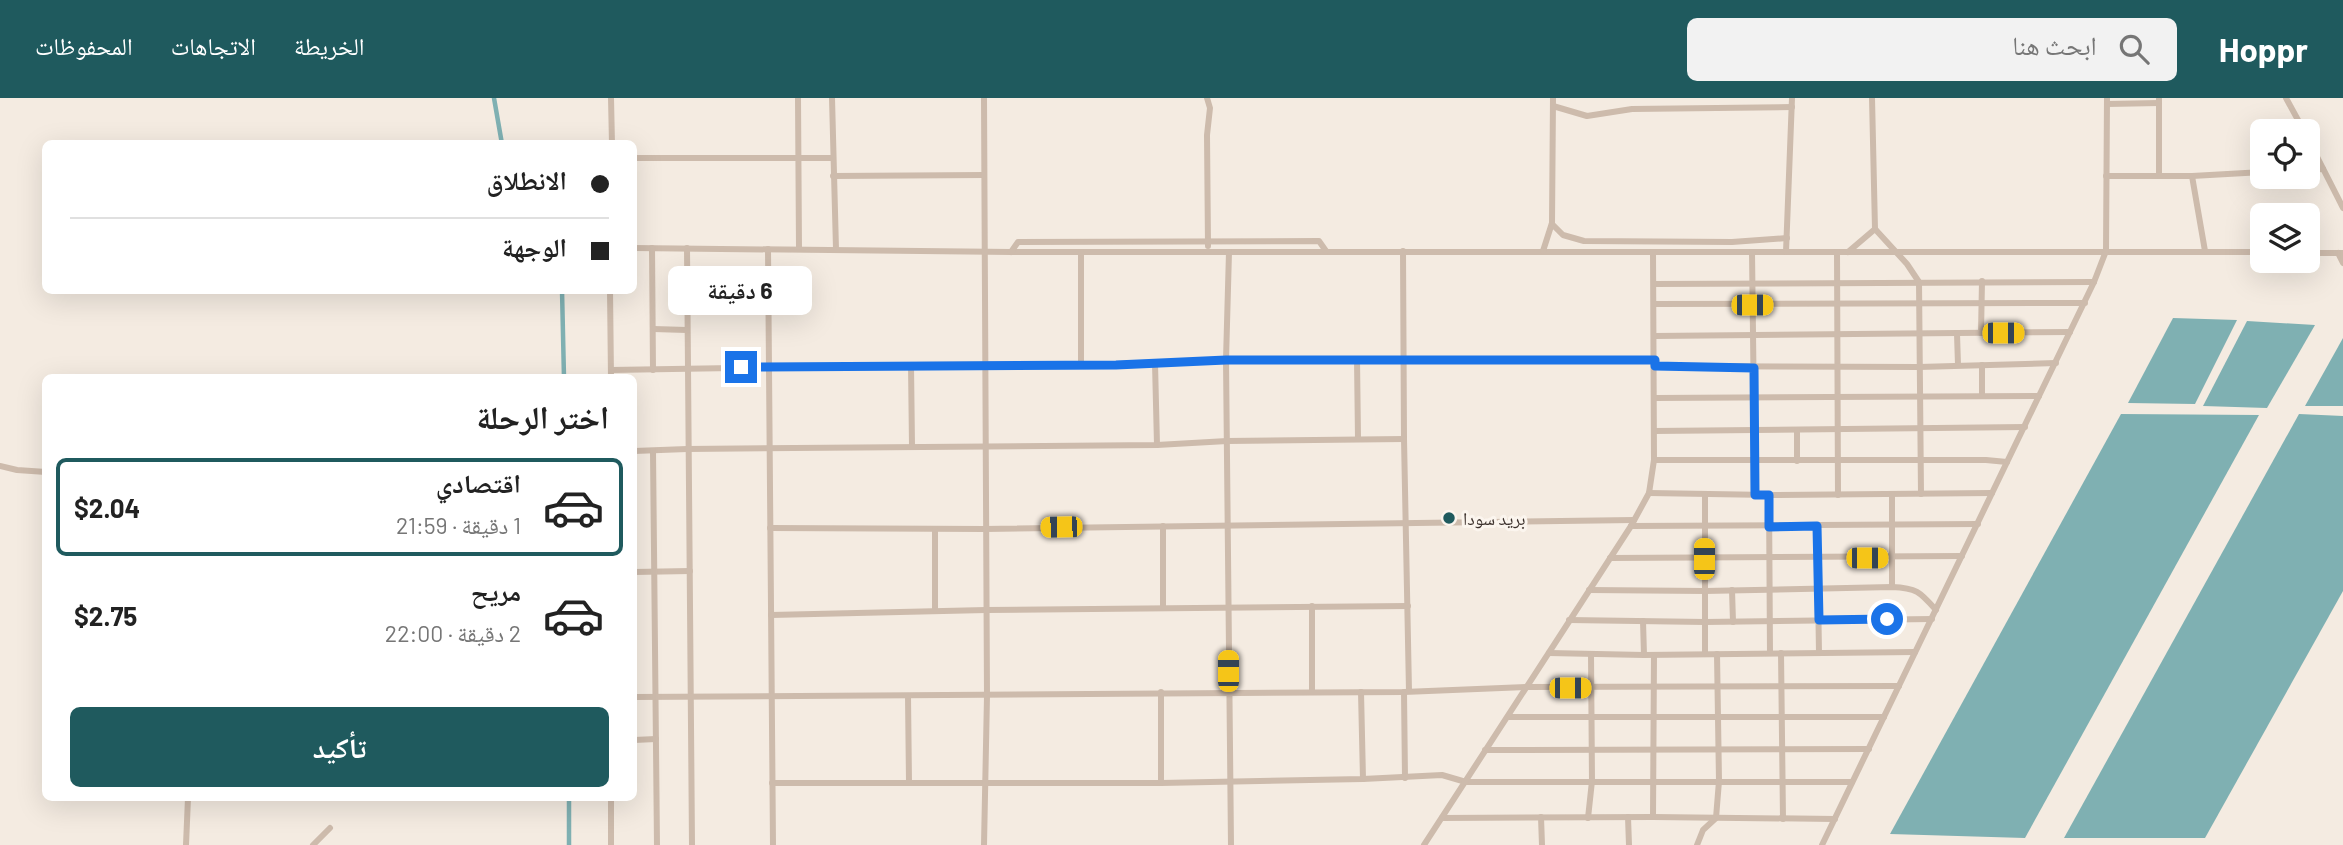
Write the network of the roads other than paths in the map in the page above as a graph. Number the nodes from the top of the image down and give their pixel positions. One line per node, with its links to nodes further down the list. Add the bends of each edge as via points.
1 (611, 98): 14 (street)
2 (798, 98): 16 (street)
3 (832, 98): 17 (street)
4 (984, 98): 22 (street)
5 (1207, 98): 31 (street)
6 (1792, 98): 12 (street)
7 (1872, 98): 29 (street)
8 (2286, 98): 13 (street)
9 (2159, 100): 10 (street); 25 (street)
10 (2107, 101): 24 (street)
11 (1553, 102): 12 (street, via 1587,116 1632,109); 28 (street)
12 (1792, 107): 30 (street)
13 (2297, 119)
14 (612, 140)
15 (637, 158): 16 (street)
16 (799, 158): 17 (street); 35 (street)
17 (833, 158): 23 (street)
18 (2320, 163): 20 (street)
19 (2320, 169): 20 (street)
20 (2323, 169): 27 (street)
21 (2250, 173): 26 (street)
22 (984, 175): 23 (street); 38 (street)
23 (833, 176): 37 (street)
24 (2106, 176): 25 (street); 44 (street)
25 (2159, 176): 26 (street)
26 (2192, 176): 45 (street)
27 (2343, 208)
28 (1552, 225): 30 (street, via 1563,235 1584,241); 42 (street)
29 (1875, 229): 43 (street); 53 (street)
30 (1787, 238): 51 (street)
31 (1208, 242): 39 (street, via 1028,241 1016,243); 40 (street, via 1319,241); 47 (street)
32 (637, 248): 33 (street)
33 (652, 248): 34 (street); 71 (street)
34 (687, 248): 36 (street); 72 (street)
35 (799, 248): 36 (street); 37 (street)
36 (768, 249): 91 (street)
37 (836, 249): 38 (street)
38 (984, 251): 39 (street); 87 (street)
39 (1011, 251): 46 (street)
40 (1326, 251): 41 (street); 48 (street)
41 (1403, 251): 42 (street); 81 (street)
42 (1543, 251): 49 (street)
43 (1895, 251): 44 (street); 53 (street); 59 (street)
44 (2106, 251): 45 (street); 60 (street)
45 (2205, 251): 54 (street)
46 (1081, 252): 47 (street); 88 (street)
47 (1208, 252): 48 (street)
48 (1229, 252): 82 (street)
49 (1653, 252): 50 (street); 61 (street)
50 (1752, 252): 51 (street); 62 (street)
51 (1786, 252): 52 (street)
52 (1837, 252): 53 (street); 63 (street)
53 (1848, 252)
54 (2250, 252)
55 (2320, 253): 56 (street)
56 (2340, 253): 57 (street)
57 (2343, 263)
58 (1982, 281): 59 (street); 60 (street); 65 (street)
59 (1919, 282): 63 (street); 66 (street)
60 (2094, 282): 67 (street)
61 (1654, 284): 62 (street); 68 (street)
62 (1752, 284): 63 (street); 70 (street)
63 (1837, 285): 69 (street)
64 (610, 294): 95 (street)
65 (1981, 302): 66 (street); 67 (street); 74 (street)
66 (1919, 303): 69 (street); 76 (street)
67 (2085, 303): 73 (street)
68 (1654, 304): 70 (street); 79 (street)
69 (1837, 304): 70 (street); 75 (street)
70 (1752, 305): 78 (street)
71 (653, 329): 72 (street); 96 (street)
72 (687, 330): 97 (street)
73 (2070, 332): 74 (street); 85 (street)
74 (1981, 333): 77 (street)
75 (1837, 334): 76 (street); 78 (street); 93 (street)
76 (1919, 334): 77 (street); 92 (street)
77 (1957, 334): 89 (street)
78 (1753, 336): 79 (street); 94 (street)
79 (1654, 337): 84 (street)
80 (1357, 359): 81 (street); 82 (street); 111 (street)
81 (1404, 359): 84 (street); 112 (street)
82 (1226, 360): 83 (street); 113 (street)
83 (1155, 363): 88 (street); 115 (street)
84 (1655, 363): 94 (street); 102 (street)
85 (2056, 363): 90 (street); 100 (street)
86 (911, 365): 87 (street); 91 (street); 116 (street)
87 (985, 365): 88 (street); 114 (street)
88 (1081, 365)
89 (1958, 365): 90 (street); 92 (street)
90 (1982, 365): 99 (street)
91 (768, 366): 97 (street); 117 (street)
92 (1919, 366): 93 (street); 101 (street)
93 (1837, 367): 94 (street); 104 (street)
94 (1754, 368): 103 (street)
95 (611, 370): 96 (street); 98 (street)
96 (653, 370): 97 (street)
97 (687, 370): 118 (street)
98 (611, 374)
99 (1982, 396): 100 (street); 101 (street)
100 (2039, 396): 105 (street)
101 (1919, 397): 104 (street); 107 (street)
102 (1655, 398): 103 (street); 108 (street)
103 (1754, 398): 104 (street); 109 (street)
104 (1838, 398): 106 (street)
105 (2025, 427): 107 (street); 126 (street)
106 (1838, 429): 107 (street); 110 (street); 125 (street)
107 (1919, 429): 122 (street)
108 (1654, 431): 109 (street); 121 (street)
109 (1755, 431): 110 (street); 123 (street)
110 (1797, 431): 124 (street)
111 (1358, 439): 112 (street); 113 (street)
112 (1404, 439): 138 (street)
113 (1227, 441): 115 (street); 140 (street)
114 (984, 445): 115 (street); 116 (street); 147 (street)
115 (1157, 445)
116 (912, 446): 117 (street)
117 (769, 448): 118 (street); 146 (street)
118 (687, 449): 119 (street); 155 (street)
119 (653, 451): 120 (street); 157 (street)
120 (637, 452)
121 (1654, 460): 123 (street); 129 (street)
122 (1920, 460): 125 (street); 126 (street); 132 (street)
123 (1755, 461): 124 (street); 134 (street)
124 (1797, 461): 125 (street)
125 (1838, 461): 136 (street)
126 (2007, 462): 130 (street)
127 (0, 466): 128 (street)
128 (42, 472)
129 (1649, 493): 133 (street); 137 (street)
130 (1992, 493): 132 (street); 139 (street)
131 (1892, 494): 132 (street); 136 (street); 141 (street)
132 (1921, 494)
133 (1704, 495): 134 (street); 144 (street)
134 (1755, 495): 135 (street)
135 (1769, 495): 136 (street); 145 (street)
136 (1838, 495)
137 (1632, 523): 138 (street); 144 (street); 150 (street)
138 (1406, 524): 140 (street); 165 (street)
139 (1978, 524): 141 (street); 149 (street)
140 (1228, 525): 142 (street); 166 (street)
141 (1892, 525): 143 (street); 152 (street)
142 (1163, 526): 147 (street); 167 (street)
143 (1817, 526): 145 (street); 151 (street)
144 (1704, 527): 145 (street); 153 (street)
145 (1769, 527): 154 (street)
146 (770, 528): 148 (street); 171 (street)
147 (985, 528): 148 (street); 168 (street)
148 (935, 529): 170 (street)
149 (1962, 556): 152 (street); 169 (street)
150 (1610, 558): 153 (street); 160 (street)
151 (1818, 558): 152 (street); 154 (street); 159 (street)
152 (1892, 558): 158 (street)
153 (1704, 559): 154 (street); 163 (street)
154 (1768, 559): 162 (street)
155 (690, 571): 157 (street); 204 (street)
156 (637, 572): 157 (street)
157 (654, 572): 203 (street)
158 (1892, 587): 159 (street); 169 (street, via 1920,592)
159 (1819, 589): 162 (street); 174 (street)
160 (1589, 590): 163 (street); 173 (street)
161 (1732, 590): 162 (street); 163 (street); 178 (street)
162 (1769, 590): 176 (street)
163 (1705, 591): 177 (street)
164 (1312, 606): 165 (street); 166 (street); 198 (street)
165 (1408, 606): 195 (street)
166 (1228, 607): 167 (street); 197 (street)
167 (1163, 608): 168 (street)
168 (986, 610): 170 (street); 200 (street)
169 (1936, 610): 172 (street)
170 (934, 611): 171 (street)
171 (771, 615): 205 (street)
172 (1932, 619): 174 (street); 179 (street)
173 (1569, 620): 175 (street); 180 (street)
174 (1819, 620): 176 (street); 183 (street)
175 (1643, 621): 177 (street); 187 (street)
176 (1769, 621): 178 (street); 181 (street)
177 (1705, 622): 178 (street); 185 (street)
178 (1733, 622)
179 (1915, 652): 183 (street); 189 (street)
180 (1549, 653): 184 (street); 190 (street)
181 (1770, 653): 182 (street); 186 (street)
182 (1781, 653): 183 (street); 194 (street)
183 (1819, 653)
184 (1591, 654): 187 (street); 193 (street)
185 (1706, 654): 186 (street); 188 (street)
186 (1717, 654): 192 (street)
187 (1644, 655): 188 (street)
188 (1654, 655): 191 (street)
189 (1899, 686): 194 (street); 208 (street)
190 (1526, 687): 193 (street); 195 (street); 206 (street)
191 (1653, 687): 192 (street); 193 (street); 207 (street)
192 (1717, 687): 194 (street); 210 (street)
193 (1591, 688): 209 (street)
194 (1781, 688): 211 (street)
195 (1406, 691): 199 (street); 220 (street)
196 (1161, 692): 197 (street); 200 (street); 232 (street)
197 (1228, 692): 198 (street); 222 (street)
198 (1312, 692): 199 (street)
199 (1361, 692): 221 (street)
200 (987, 695): 201 (street); 231 (street)
201 (908, 696): 205 (street); 226 (street)
202 (637, 697): 203 (street)
203 (655, 697): 204 (street); 212 (street)
204 (691, 697): 205 (street); 248 (street)
205 (771, 697): 230 (street)
206 (1508, 717): 209 (street); 215 (street)
207 (1654, 717): 209 (street); 210 (street); 217 (street)
208 (1884, 717): 211 (street); 214 (street)
209 (1591, 718): 216 (street)
210 (1718, 718): 211 (street); 219 (street)
211 (1782, 719): 218 (street)
212 (656, 739): 213 (street); 247 (street)
213 (637, 740)
214 (1869, 749): 218 (street); 229 (street)
215 (1485, 750): 216 (street); 227 (street)
216 (1592, 750): 217 (street); 223 (street)
217 (1653, 750): 219 (street); 228 (street)
218 (1782, 750): 219 (street); 225 (street)
219 (1718, 751): 224 (street)
220 (1405, 778): 221 (street); 227 (street, via 1442,775)
221 (1363, 779): 222 (street)
222 (1231, 781): 232 (street); 251 (street)
223 (1592, 781): 227 (street); 228 (street); 239 (street)
224 (1719, 781): 225 (street); 228 (street); 240 (street)
225 (1783, 781): 229 (street); 241 (street)
226 (909, 782): 230 (street); 231 (street)
227 (1466, 782): 238 (street)
228 (1653, 782): 237 (street)
229 (1852, 782): 242 (street)
230 (772, 783): 249 (street)
231 (984, 783): 232 (street); 250 (street)
232 (1161, 783)
233 (188, 801): 244 (street)
234 (611, 801): 246 (street)
235 (1541, 817): 238 (street); 239 (street); 253 (street)
236 (1628, 817): 237 (street); 239 (street); 254 (street)
237 (1653, 817): 240 (street)
238 (1442, 818): 252 (street)
239 (1588, 818)
240 (1716, 818): 241 (street); 255 (street, via 1703,830)
241 (1783, 819): 242 (street)
242 (1835, 819): 256 (street)
243 (330, 828): 245 (street)
244 (186, 845)
245 (313, 845)
246 (611, 845)
247 (657, 845)
248 (692, 845)
249 (772, 845)
250 (984, 845)
251 (1231, 845)
252 (1424, 845)
253 (1542, 845)
254 (1629, 845)
255 (1697, 845)
256 (1822, 845)

